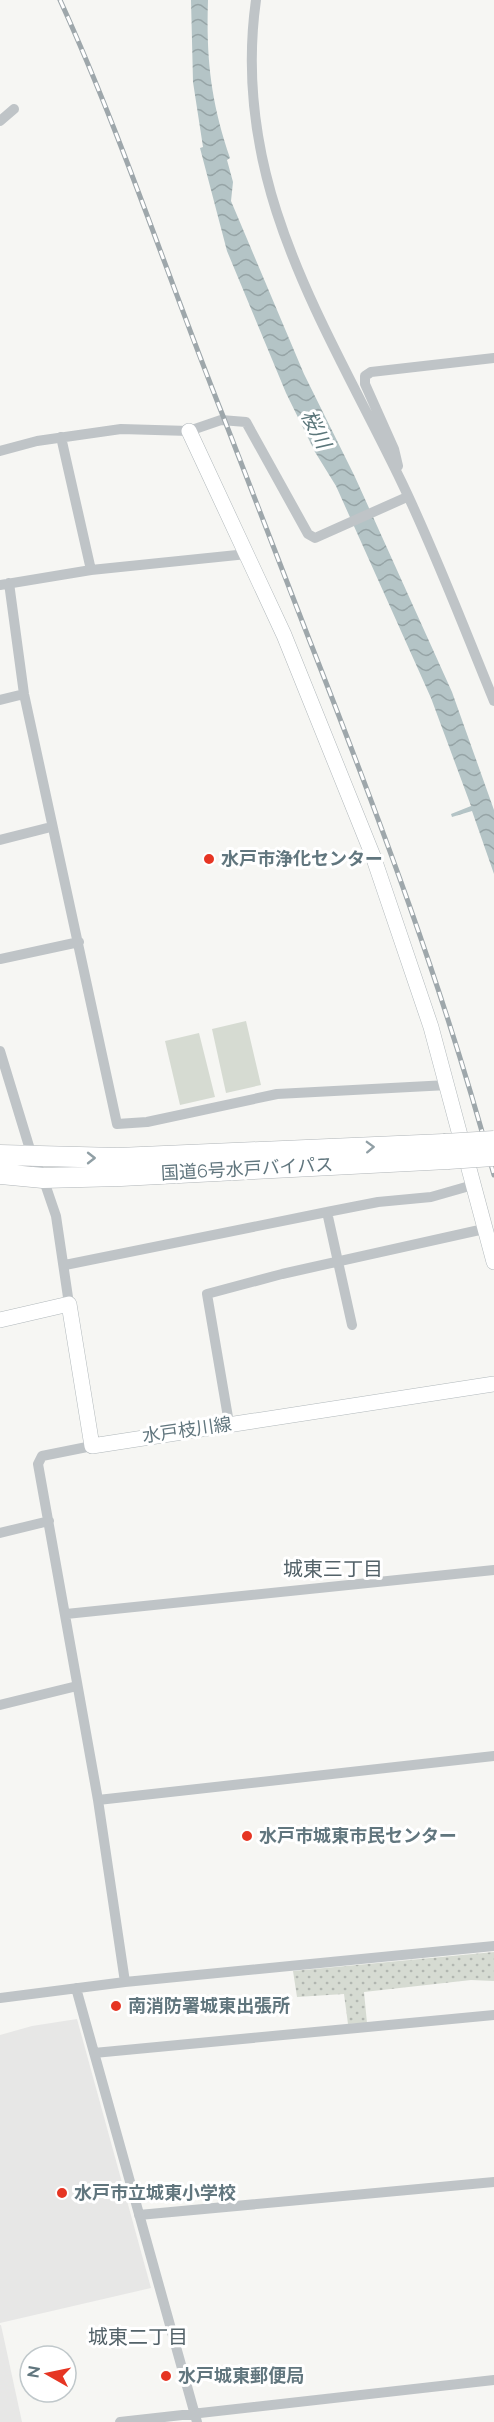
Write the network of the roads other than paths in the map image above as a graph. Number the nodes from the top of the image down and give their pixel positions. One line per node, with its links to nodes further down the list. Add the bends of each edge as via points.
1 (256, 0): 8 (street, via 252,92 260,157 273,202 313,306)
2 (14, 109): 3 (street)
3 (0, 121)
4 (494, 358): 8 (street, via 370,372 365,376 394,449)
5 (189, 430): 6 (street, via 121,429); 9 (street, via 221,420 246,422 308,534 315,538); 10 (street)
6 (61, 437): 7 (street); 11 (street)
7 (0, 451)
8 (403, 485): 9 (street)
9 (404, 499): 15 (street)
10 (247, 554): 11 (street); 21 (street, via 373,856)
11 (91, 570): 12 (street)
12 (5, 584): 13 (street)
13 (24, 694): 14 (street); 18 (street)
14 (0, 700)
15 (494, 701)
16 (47, 828): 17 (street)
17 (0, 840)
18 (79, 942): 19 (street); 21 (street, via 117,1124 147,1122 277,1094)
19 (0, 959)
20 (0, 1051): 25 (street)
21 (448, 1085): 29 (street)
22 (494, 1141): 23 (highway, 国道6号水戸バイパス, bridge)
23 (446, 1152): 25 (highway, 国道6号水戸バイパス, one-way to 23); 26 (highway, 国道6号水戸バイパス, bridge); 28 (highway, 国道6号水戸バイパス)
24 (0, 1155): 25 (highway, 国道6号水戸バイパス)
25 (32, 1156): 28 (street)
26 (494, 1156)
27 (0, 1174): 28 (highway, 国道6号水戸バイパス)
28 (43, 1178): 34 (street, via 56,1216)
29 (473, 1185): 30 (street, via 431,1197); 31 (street)
30 (327, 1212): 32 (street); 34 (street)
31 (484, 1229): 32 (street); 33 (street)
32 (338, 1261): 37 (street); 39 (street, via 207,1294)
33 (494, 1262)
34 (64, 1265): 35 (street)
35 (69, 1304): 36 (street); 40 (street)
36 (0, 1320)
37 (352, 1325)
38 (494, 1384): 39 (street, 水戸枝川線)
39 (229, 1423): 40 (street, 水戸枝川線)
40 (92, 1446): 41 (street, via 42,1456 38,1464)
41 (49, 1521): 42 (street); 44 (street)
42 (0, 1533)
43 (494, 1570): 44 (street)
44 (66, 1614): 45 (street)
45 (77, 1686): 46 (street); 48 (street)
46 (0, 1705)
47 (494, 1756): 48 (street)
48 (98, 1800): 50 (street)
49 (494, 1946): 50 (street)
50 (125, 1982): 51 (street)
51 (76, 1988): 52 (street); 54 (street)
52 (0, 1998)
53 (494, 2015): 54 (street)
54 (94, 2053): 56 (street)
55 (494, 2182): 56 (street)
56 (139, 2215): 58 (street)
57 (494, 2380): 58 (street)
58 (196, 2418): 59 (street)
59 (120, 2422)

